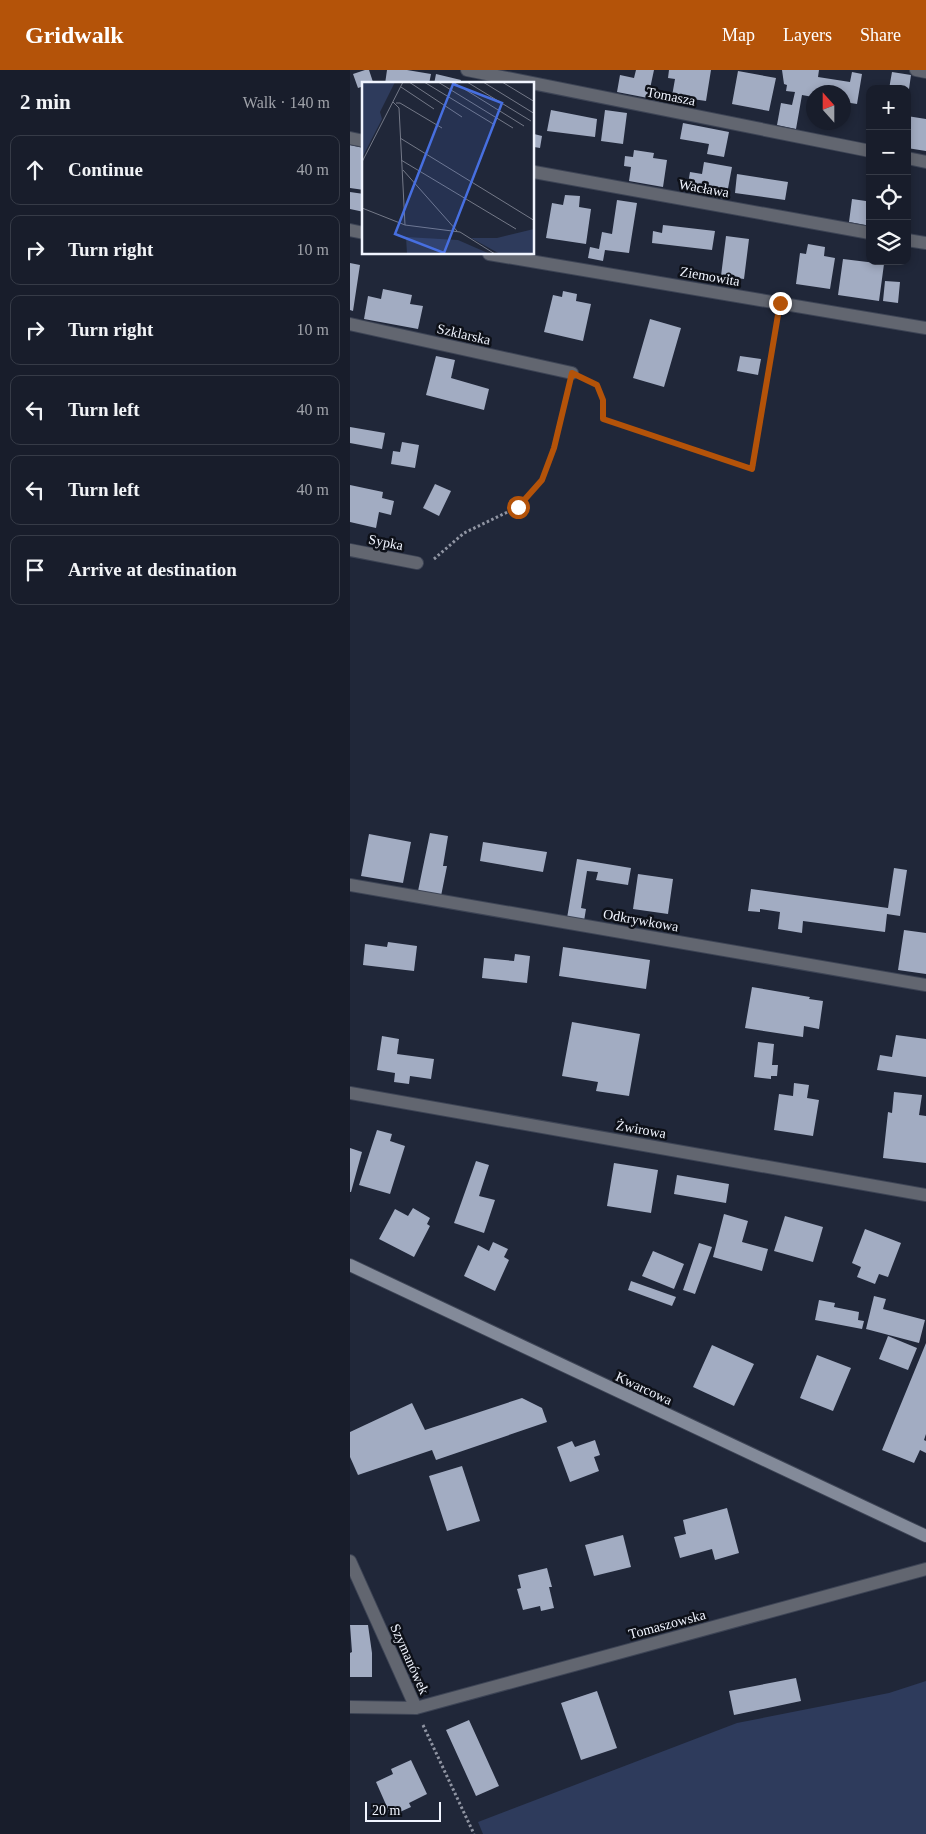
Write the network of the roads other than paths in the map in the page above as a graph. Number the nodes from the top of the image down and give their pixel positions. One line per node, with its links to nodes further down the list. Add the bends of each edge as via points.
1 (466, 70): 4 (street, Tomasza)
2 (916, 70): 3 (street)
3 (926, 72)
4 (526, 82)
5 (535, 84): 6 (street, Tomasza)
6 (866, 150)
7 (911, 159): 8 (street)
8 (926, 162)
9 (535, 172): 10 (street, Wacława)
10 (866, 232)
11 (911, 241): 12 (street)
12 (926, 243)
13 (495, 255): 15 (street, Ziemowita)
14 (350, 324): 16 (street, Szklarska)
15 (926, 328)
16 (572, 373)
17 (350, 550): 18 (street, Sypka)
18 (417, 563)
19 (350, 886): 20 (street, Odkrywkowa)
20 (926, 984)
21 (350, 1093): 22 (street, Żwirowa)
22 (926, 1195)
23 (350, 1265): 24 (street, Kwarcowa)
24 (926, 1536)
25 (350, 1561): 28 (street, Szymanówek)
26 (926, 1569): 28 (street, Tomaszowska)
27 (350, 1707): 28 (street, Szymanówek)
28 (416, 1708)

